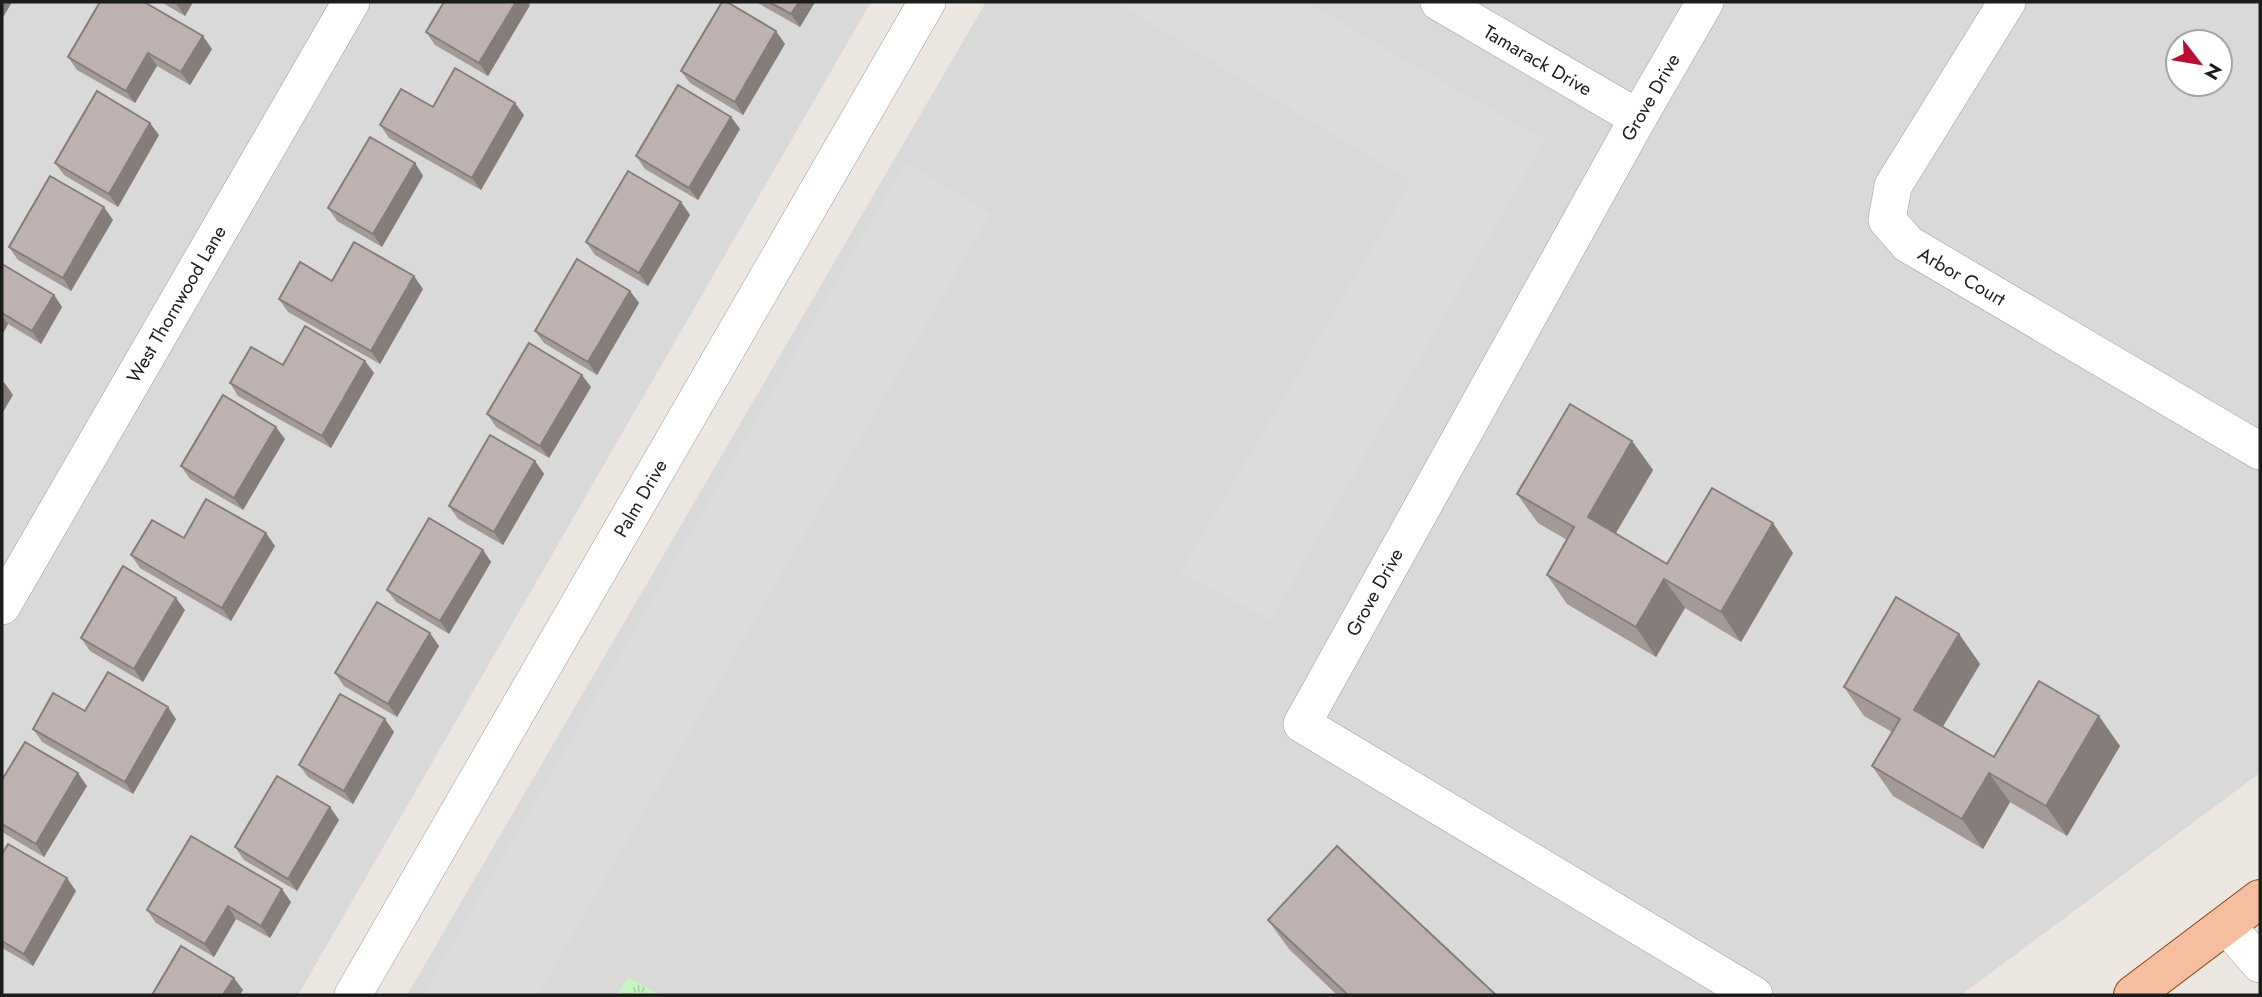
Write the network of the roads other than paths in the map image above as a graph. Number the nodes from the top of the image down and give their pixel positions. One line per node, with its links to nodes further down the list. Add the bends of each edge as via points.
1 (351, 2): 8 (street, West Thornwood Lane)
2 (927, 2): 12 (street, Palm Drive)
3 (1439, 2): 6 (street, Tamarack Drive)
4 (1705, 2): 6 (street, Grove Drive)
5 (2007, 2): 7 (street, Arbor Court, via 1893,186 1886,220 1908,244)
6 (1638, 118): 13 (street, Grove Drive, via 1302,724)
7 (2260, 451)
8 (2, 606)
9 (2260, 899): 10 (main road)
10 (2226, 925): 11 (street); 14 (main road)
11 (2260, 964)
12 (353, 995)
13 (1754, 995)
14 (2133, 995)

